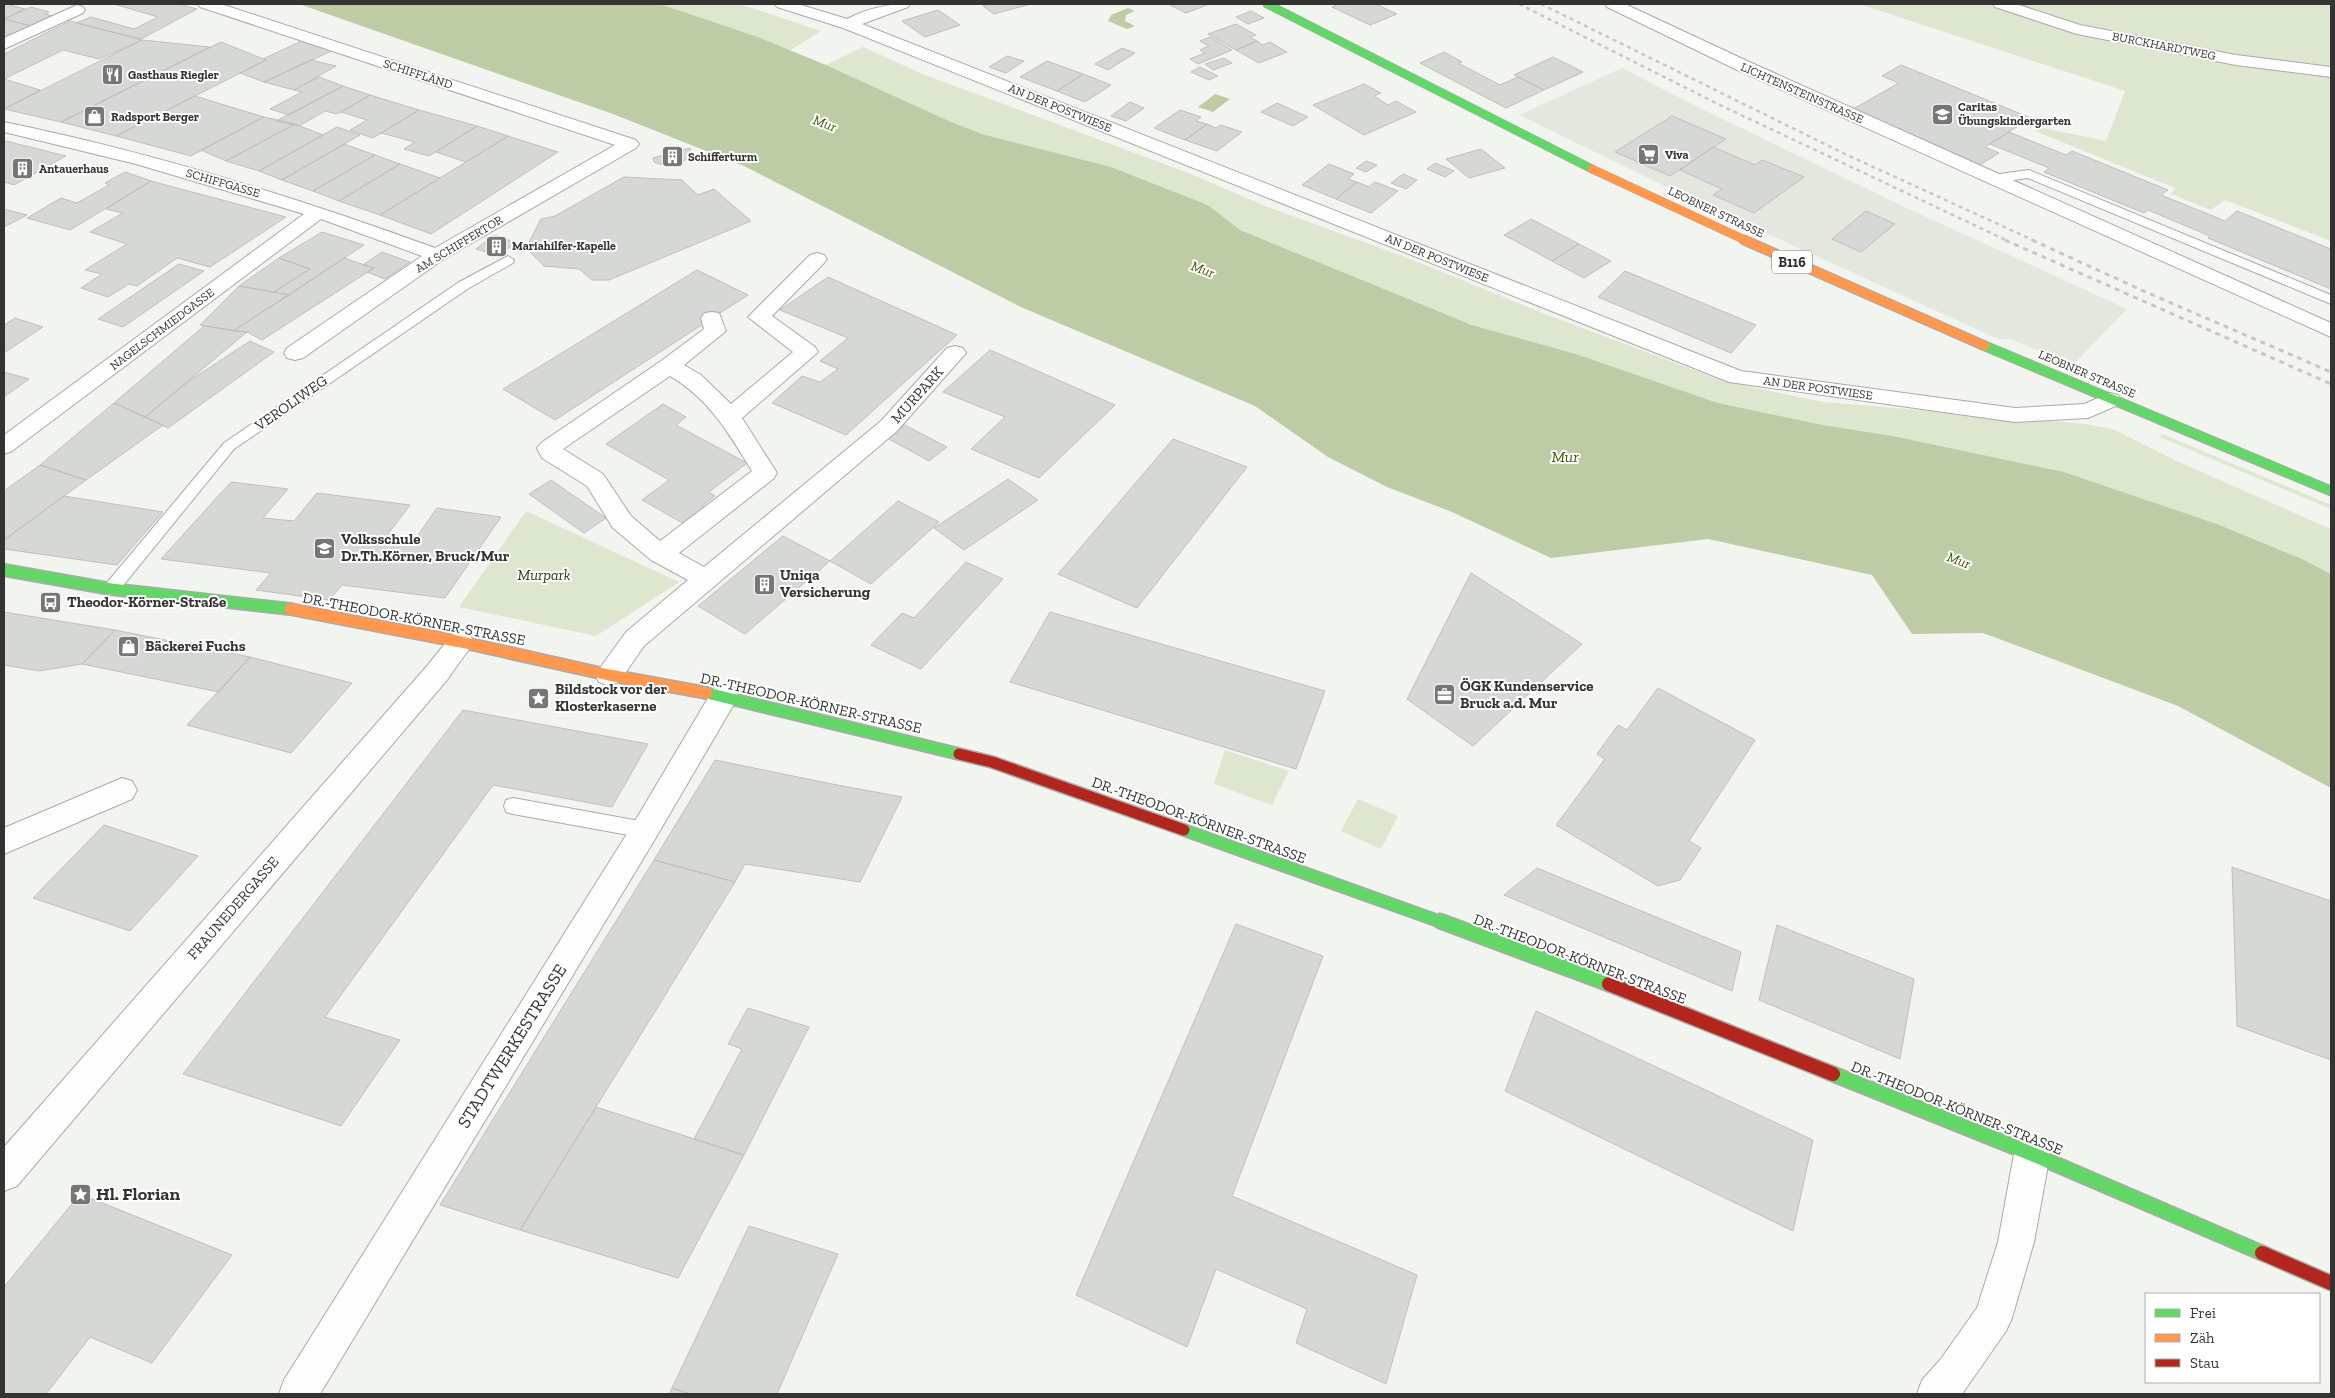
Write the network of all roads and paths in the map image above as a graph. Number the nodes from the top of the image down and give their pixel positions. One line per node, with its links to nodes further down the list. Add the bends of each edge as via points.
1 (206, 4): 12 (street, SCHIFFLÄND)
2 (783, 4): 8 (street, AN DER POSTWIESE)
3 (897, 4): 8 (street)
4 (1267, 4): 24 (street, LEOBNER STRASSE / B116, via 1542,145 1659,201)
5 (1613, 4): 13 (street, LICHTENSTEINSTRASSE)
6 (2001, 4): 10 (street, BURCKHARDTWEG, via 2077,28 2236,60)
7 (77, 10): 9 (street)
8 (849, 25): 24 (street, AN DER POSTWIESE, via 1737,377 2015,415 2088,410)
9 (4, 44)
10 (2331, 72)
11 (4, 127): 14 (street, SCHIFFGASSE, via 142,160)
12 (630, 144): 15 (street, AM SCHIFFERTOR)
13 (1992, 179): 18 (lane, via 2029,174); 20 (street, LICHTENSTEINSTRASSE)
14 (320, 212): 15 (street, SCHIFFGASSE); 26 (street, NAGELSCHMIEDGASSE)
15 (436, 255): 21 (street, AM SCHIFFERTOR)
16 (817, 259): 25 (street, via 758,318 808,352)
17 (508, 260): 31 (lane, VEROLIWEG, via 455,291 229,446)
18 (2331, 300)
19 (712, 318): 23 (street, via 715,331)
20 (2331, 331)
21 (295, 352)
22 (955, 353): 30 (street, MURPARK, via 889,426)
23 (669, 366): 25 (street, via 693,380); 28 (street, via 548,448 594,480 622,522)
24 (2110, 400): 27 (street, LEOBNER STRASSE / B116)
25 (730, 416): 28 (street, via 764,473)
26 (4, 446)
27 (2331, 491)
28 (660, 554): 30 (street)
29 (4, 570): 31 (street, DR.-THEODOR-KÖRNER-STRASSE)
30 (706, 579): 33 (street, MURPARK, via 635,639)
31 (111, 589): 32 (street, DR.-THEODOR-KÖRNER-STRASSE, via 304,611)
32 (461, 642): 33 (street, DR.-THEODOR-KÖRNER-STRASSE); 40 (street, FRAUNEDERGASSE)
33 (609, 675): 34 (street, DR.-THEODOR-KÖRNER-STRASSE)
34 (724, 696): 37 (street, STADTWERKESTRASSE); 39 (street, DR.-THEODOR-KÖRNER-STRASSE, via 992,762 1546,959)
35 (122, 790): 38 (street)
36 (513, 806): 37 (lane)
37 (645, 830): 42 (street, STADTWERKESTRASSE)
38 (4, 841)
39 (2032, 1154): 41 (street, DR.-THEODOR-KÖRNER-STRASSE); 43 (street, via 2016,1242 1993,1318)
40 (4, 1173)
41 (2331, 1283)
42 (298, 1394)
43 (1936, 1394)

